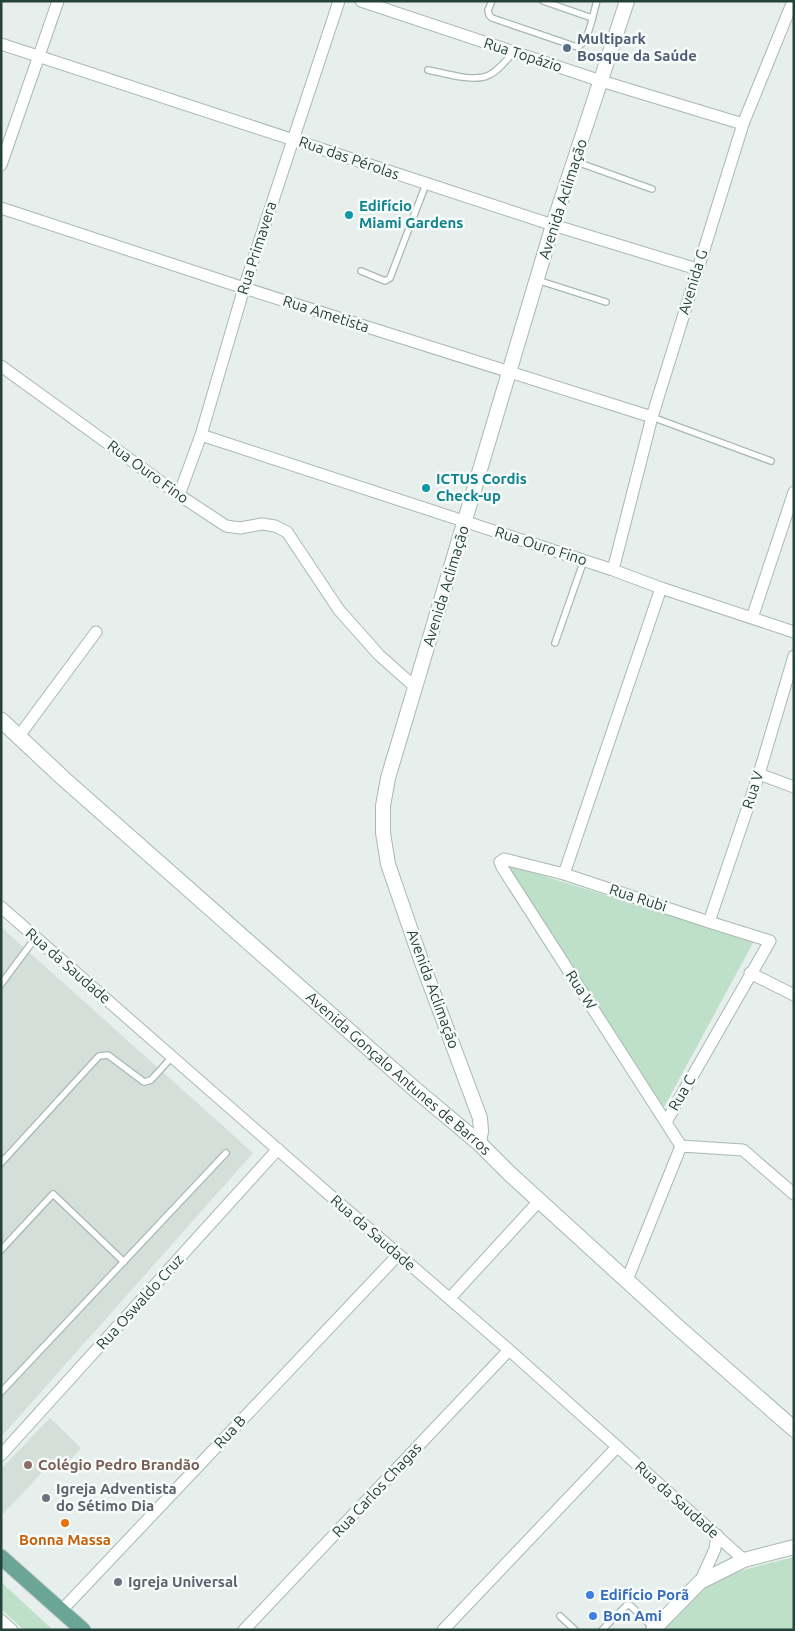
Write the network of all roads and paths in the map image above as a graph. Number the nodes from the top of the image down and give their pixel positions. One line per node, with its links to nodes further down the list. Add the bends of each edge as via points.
1 (58, 1): 12 (street)
2 (339, 1): 16 (street, Rua Primavera)
3 (361, 1): 11 (street, Rua Topázio)
4 (492, 1): 9 (lane, via 488,10 492,18 578,47 586,39)
5 (543, 1): 9 (lane)
6 (597, 1): 9 (lane)
7 (626, 1): 14 (street, Avenida Aclimação)
8 (793, 1): 15 (street, Avenida G)
9 (592, 18)
10 (1, 44): 12 (street, Rua das Pérolas)
11 (514, 52): 13 (lane, via 487,76 473,78); 14 (street, Rua Topázio)
12 (39, 57): 16 (street, Rua das Pérolas); 18 (street)
13 (428, 70)
14 (600, 81): 15 (street, Rua Topázio); 17 (street, Avenida Aclimação)
15 (743, 124): 23 (street, Avenida G)
16 (293, 139): 19 (street, Rua das Pérolas); 26 (street, Rua Primavera)
17 (574, 161): 20 (lane); 22 (street, Avenida Aclimação)
18 (1, 165)
19 (426, 184): 22 (street, Rua das Pérolas); 24 (lane, via 390,278 385,281)
20 (652, 189)
21 (1, 208): 26 (street, Rua Ametista)
22 (554, 225): 23 (street, Rua das Pérolas); 25 (street, Avenida Aclimação)
23 (697, 269): 30 (street, Avenida G)
24 (361, 272)
25 (537, 280): 27 (lane); 29 (street, Avenida Aclimação)
26 (244, 288): 29 (street, Rua Ametista); 31 (street, Rua Primavera)
27 (606, 302)
28 (1, 366): 34 (street, Rua Ouro Fino)
29 (509, 372): 30 (street, Rua Ametista); 35 (street, Avenida Aclimação)
30 (652, 417): 32 (lane); 37 (street, Avenida G)
31 (202, 435): 34 (street, Rua Primavera); 35 (street, Rua Ouro Fino)
32 (770, 461)
33 (794, 492): 39 (street)
34 (179, 495): 44 (street, Rua Ouro Fino, via 226,526 240,528 262,524 287,532 339,610 379,655)
35 (466, 521): 36 (street, Rua Ouro Fino); 44 (street, Avenida Aclimação)
36 (584, 560): 37 (street, Rua Ouro Fino); 42 (lane)
37 (613, 570): 38 (street, Rua Ouro Fino)
38 (661, 588): 39 (street, Rua Ouro Fino); 50 (street)
39 (752, 618): 41 (street, Rua Ouro Fino)
40 (96, 632): 46 (street)
41 (794, 632)
42 (555, 643)
43 (794, 656): 47 (street, Rua V)
44 (415, 687): 60 (street, Avenida Aclimação, via 388,778 383,833 388,864 480,1118)
45 (1, 720): 46 (main road, Avenida Gonçalo Antunes de Barros)
46 (18, 736): 60 (main road, Avenida Gonçalo Antunes de Barros, via 416,1092)
47 (759, 774): 48 (street); 52 (street, Rua V)
48 (794, 787)
49 (504, 859): 50 (street, Rua Rubi); 59 (street, Rua W, via 500,862 502,867)
50 (564, 874): 52 (street, Rua Rubi)
51 (1, 907): 53 (street, Rua da Saudade)
52 (709, 922): 54 (street, Rua Rubi)
53 (36, 937): 56 (lane); 58 (street, Rua da Saudade)
54 (770, 941): 55 (street, Rua C)
55 (750, 974): 57 (street); 59 (street, Rua C)
56 (1, 984)
57 (794, 995)
58 (172, 1057): 62 (street, Rua da Saudade); 64 (lane, via 151,1080 144,1082 108,1055 99,1056)
59 (666, 1122): 61 (street, Rua C)
60 (479, 1143): 66 (main road, Avenida Gonçalo Antunes de Barros)
61 (681, 1146): 65 (street, via 743,1150); 70 (street)
62 (278, 1149): 68 (street, Rua da Saudade); 76 (street, Rua Oswaldo Cruz)
63 (226, 1153): 69 (lane)
64 (1, 1163)
65 (794, 1194)
66 (539, 1201): 70 (main road, Avenida Gonçalo Antunes de Barros); 71 (street)
67 (1, 1250): 69 (lane, via 53,1194)
68 (398, 1254): 71 (street, Rua da Saudade); 82 (street, Rua B)
69 (124, 1262): 73 (lane)
70 (628, 1280): 74 (main road, Avenida Gonçalo Antunes de Barros)
71 (450, 1298): 72 (street, Rua da Saudade)
72 (509, 1350): 75 (street, Rua da Saudade); 88 (street, Rua Carlos Chagas)
73 (1, 1392)
74 (794, 1429)
75 (617, 1446): 77 (street, Rua da Saudade); 89 (street)
76 (1, 1455)
77 (717, 1535): 80 (street, Rua da Saudade); 81 (street, via 715,1549)
78 (794, 1547): 80 (street)
79 (1, 1557): 82 (main road)
80 (744, 1560): 81 (street)
81 (700, 1582): 85 (street)
82 (62, 1610): 87 (main road)
83 (560, 1616): 90 (lane)
84 (1, 1620): 86 (street)
85 (654, 1629): 91 (lane, via 627,1605)
86 (12, 1630)
87 (83, 1630)
88 (244, 1630)
89 (443, 1630)
90 (575, 1630)
91 (602, 1630)

